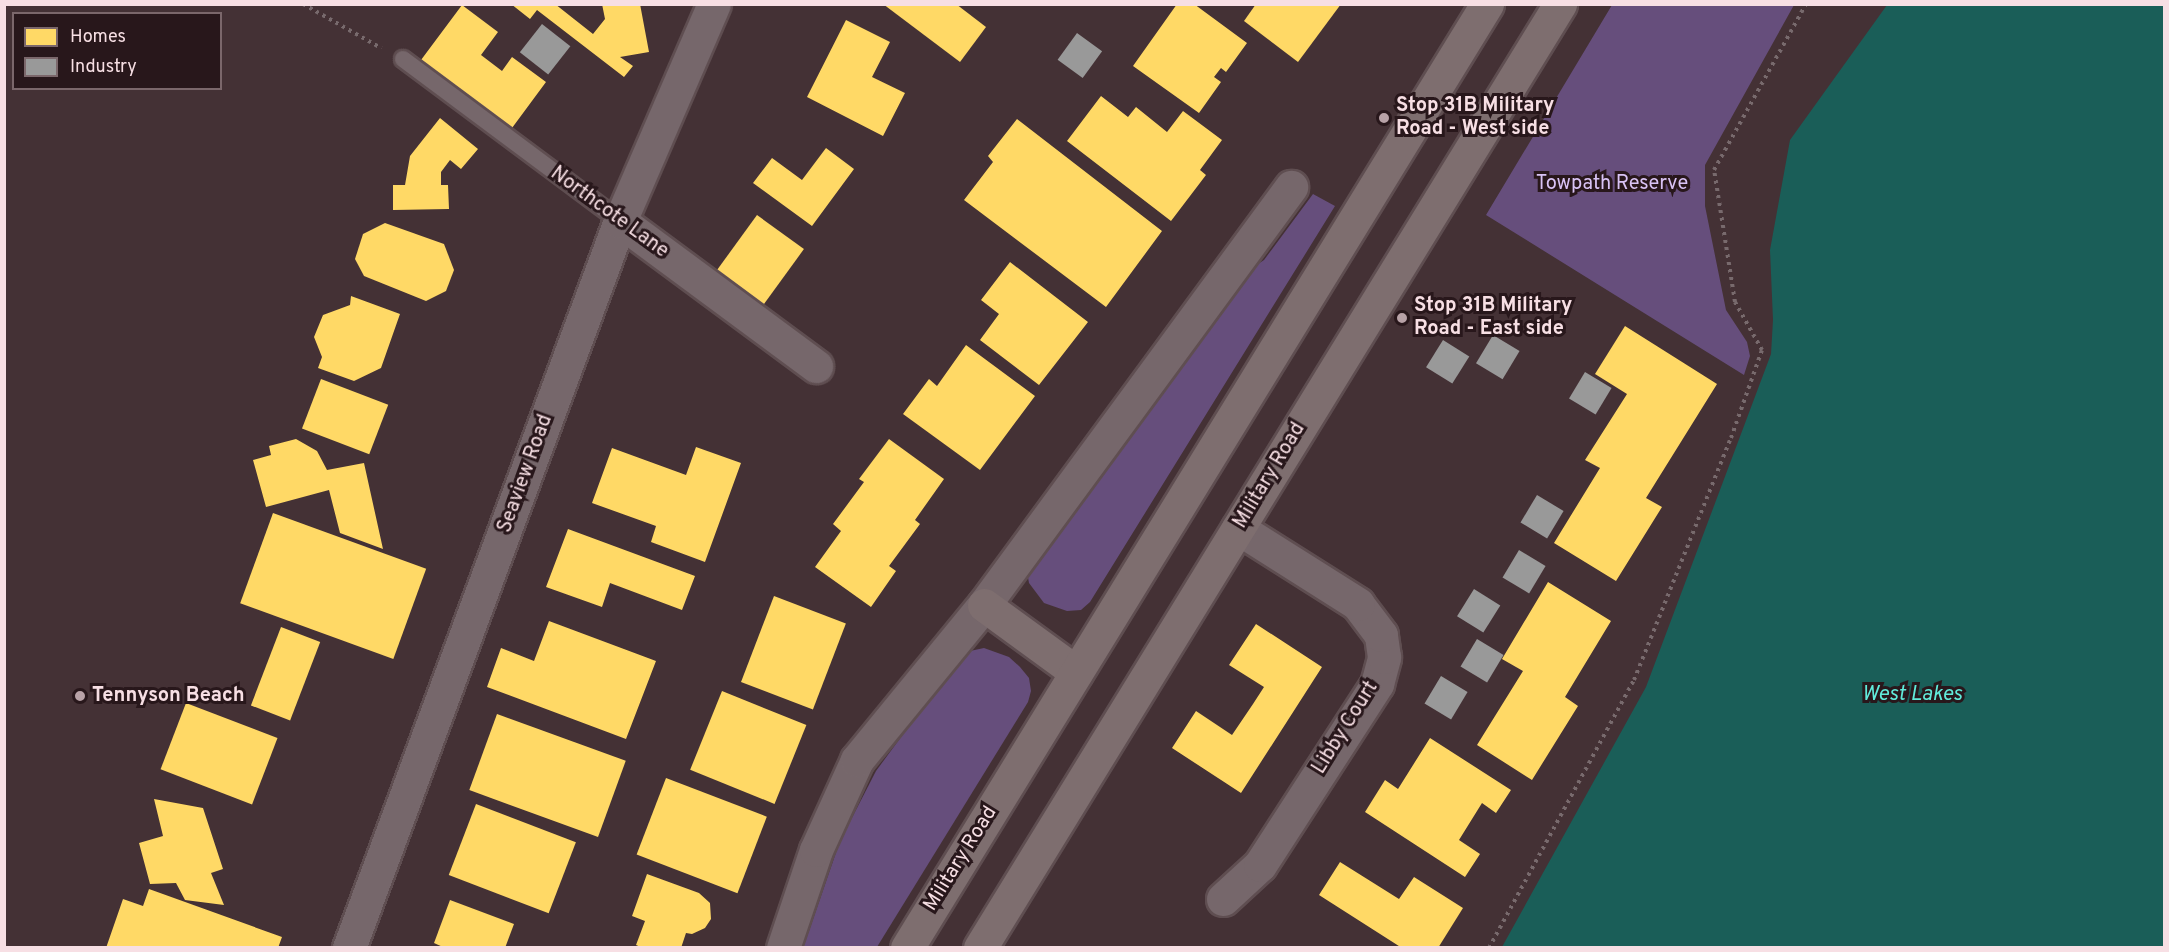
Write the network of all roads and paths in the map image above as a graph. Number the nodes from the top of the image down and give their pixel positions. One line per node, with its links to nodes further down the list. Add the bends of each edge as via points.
1 (303, 4): 6 (path)
2 (714, 4): 8 (street, Seaview Road)
3 (1487, 4): 12 (main road, Military Road)
4 (1560, 4): 10 (main road, Military Road)
5 (1806, 4): 18 (path, via 1714,170 1735,302 1762,350 1634,680)
6 (403, 59): 8 (lane, Northcote Lane)
7 (1291, 187): 11 (street)
8 (620, 221): 9 (street, Northcote Lane); 14 (street, Seaview Road)
9 (816, 366)
10 (1238, 528): 13 (street, Libby Court, via 1358,604 1381,635 1384,657 1377,684 1260,865); 17 (main road, Military Road)
11 (984, 605): 12 (main road); 15 (street, via 857,760 816,850)
12 (1076, 672): 16 (main road, Military Road)
13 (1223, 900)
14 (348, 948)
15 (783, 948)
16 (907, 948)
17 (980, 948)
18 (1489, 948)

